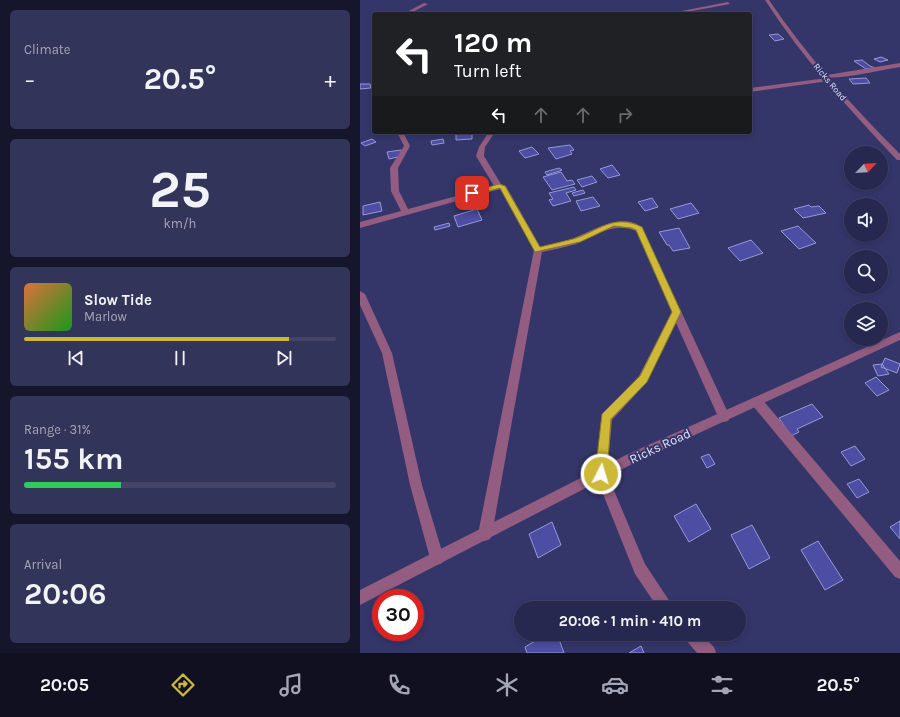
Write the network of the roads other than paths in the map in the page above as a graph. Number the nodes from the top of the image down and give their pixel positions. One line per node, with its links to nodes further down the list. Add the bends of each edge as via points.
1 (767, 0): 7 (street, Ricks Road, via 786,30)
2 (728, 3): 5 (street)
3 (426, 4): 4 (street)
4 (409, 12)
5 (679, 12)
6 (900, 65): 7 (street)
7 (826, 78): 8 (street); 11 (street, Ricks Road)
8 (752, 90)
9 (401, 134): 13 (street, via 407,146 394,168 395,190)
10 (491, 134): 12 (street, via 482,147 480,156)
11 (900, 158)
12 (498, 186): 13 (street); 15 (street, via 502,186)
13 (406, 212): 14 (street)
14 (360, 224)
15 (538, 250): 17 (street, via 577,240 613,224 633,226 639,229); 22 (street)
16 (360, 294): 23 (street, via 387,353 416,485)
17 (677, 312): 20 (street); 21 (street, via 643,379 606,418)
18 (900, 336): 19 (street, Ricks Road)
19 (757, 402): 20 (street, Ricks Road); 24 (street)
20 (724, 417): 21 (street, Ricks Road)
21 (601, 474): 22 (street, Ricks Road); 26 (street, via 640,569)
22 (485, 534): 23 (street, Ricks Road)
23 (437, 558): 25 (street, Ricks Road)
24 (900, 572)
25 (360, 598)
26 (662, 601)
27 (697, 641): 28 (street)
28 (708, 653)

